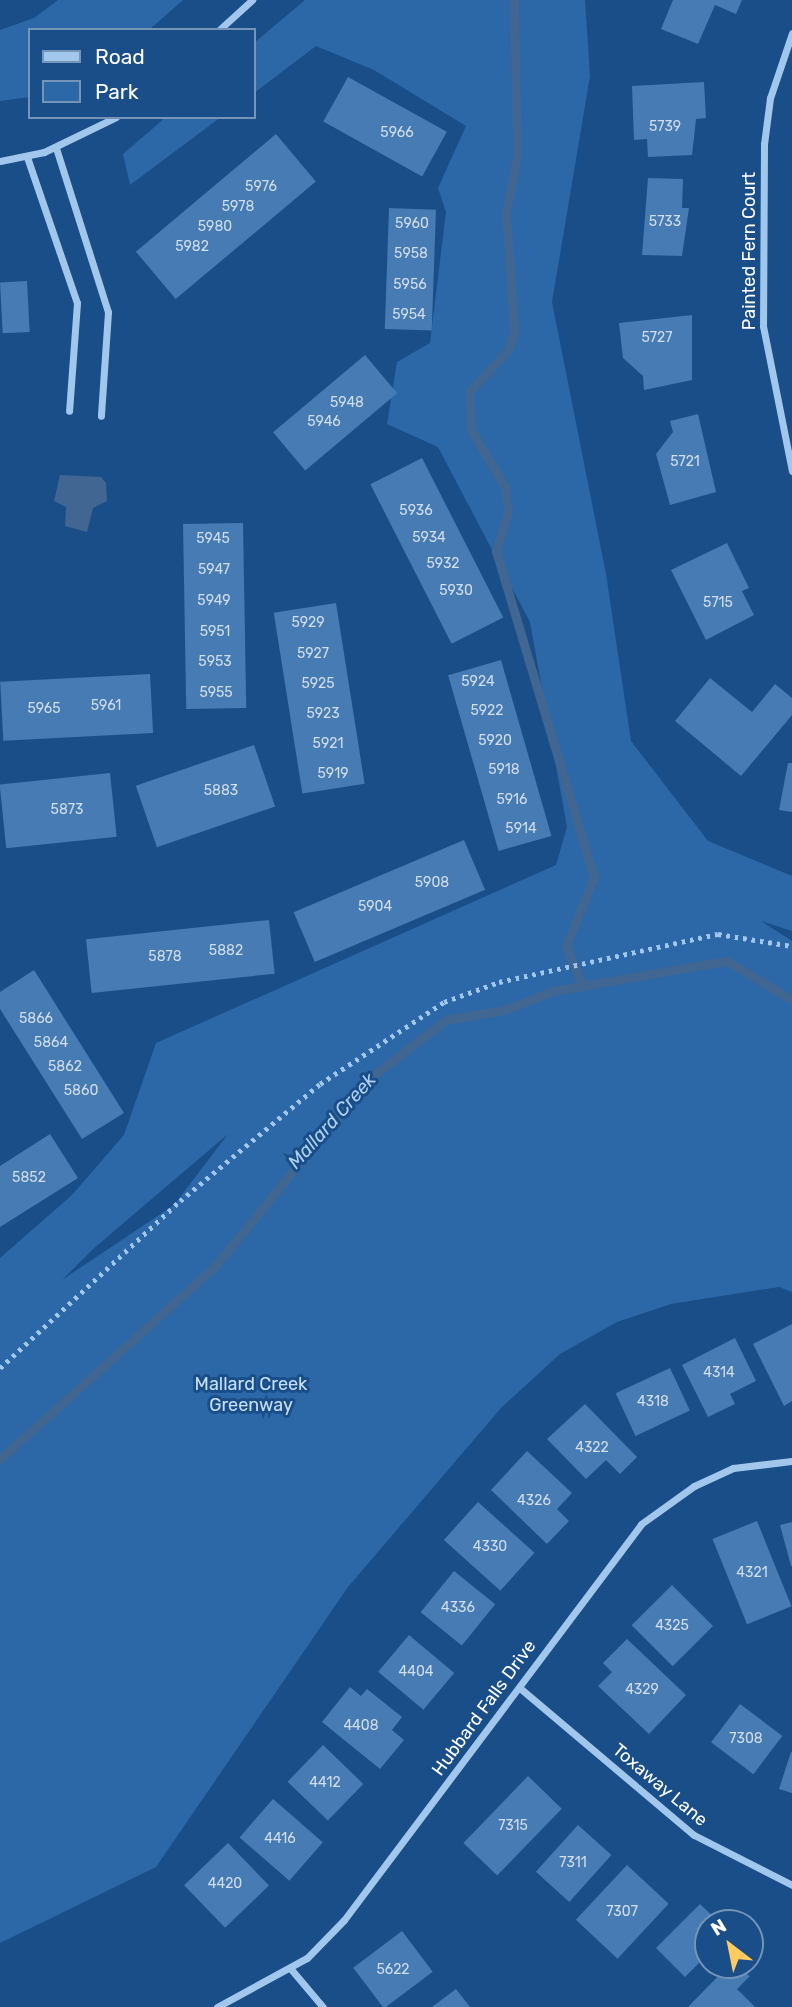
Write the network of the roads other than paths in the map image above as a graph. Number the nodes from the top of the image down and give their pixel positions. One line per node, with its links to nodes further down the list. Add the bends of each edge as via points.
1 (252, 0): 2 (street)
2 (221, 28)
3 (792, 33): 10 (street, Painted Fern Court, via 770,98 764,144 763,326)
4 (112, 119): 5 (street)
5 (56, 148): 6 (street); 9 (street, via 108,312)
6 (27, 157): 7 (street); 8 (street, via 77,303)
7 (0, 161)
8 (69, 411)
9 (101, 416)
10 (792, 471)
11 (792, 1461): 12 (street, Hubbard Falls Drive, via 733,1468 694,1486 641,1524)
12 (521, 1689): 13 (street, Toxaway Lane, via 694,1835 752,1870); 14 (street, Hubbard Falls Drive, via 344,1920)
13 (792, 1885)
14 (290, 1968): 15 (street, Hubbard Falls Drive); 16 (street)
15 (217, 2007)
16 (323, 2007)

